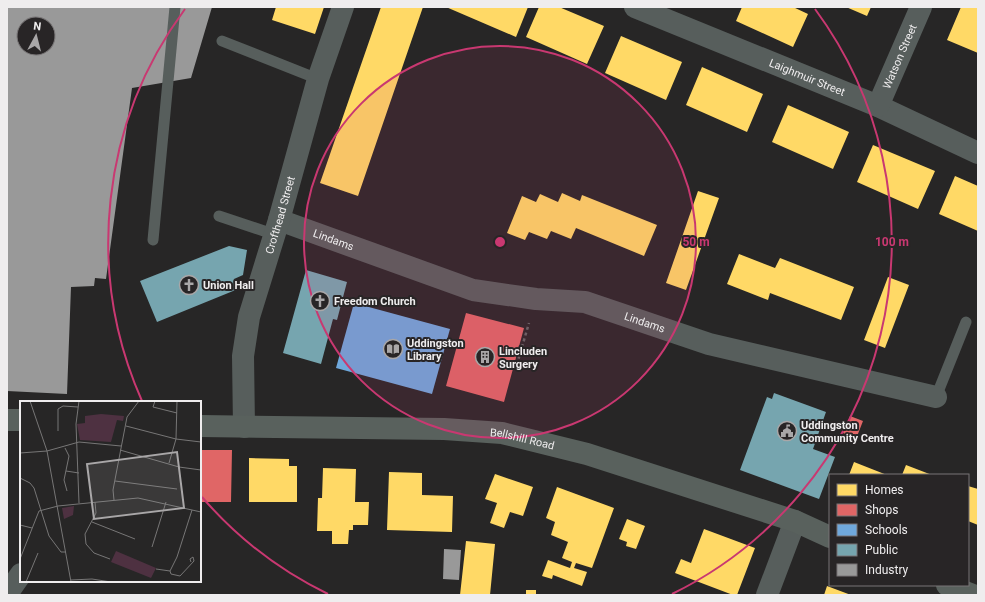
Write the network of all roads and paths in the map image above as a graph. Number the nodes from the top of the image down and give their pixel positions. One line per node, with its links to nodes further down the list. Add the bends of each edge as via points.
1 (175, 7): 11 (lane)
2 (343, 7): 6 (street, Crofthead Street)
3 (635, 7): 7 (street, Laighmuir Street)
4 (921, 7): 7 (street, Watson Street)
5 (222, 41): 6 (lane)
6 (318, 79): 10 (street, Crofthead Street)
7 (878, 106): 8 (street, Laighmuir Street)
8 (978, 154)
9 (219, 216): 10 (lane)
10 (276, 227): 12 (street, Lindams, via 473,290); 19 (street, Crofthead Street, via 249,317 243,356)
11 (153, 240)
12 (536, 299): 14 (path, via 517,364); 15 (street, Lindams, via 585,302 709,344)
13 (966, 322): 15 (lane, Lindams)
14 (523, 366)
15 (936, 397)
16 (7, 420): 17 (main road)
17 (20, 420)
18 (201, 426): 19 (main road, Bellshill Road)
19 (244, 427): 20 (main road, Bellshill Road, via 444,429 502,433 587,454)
20 (795, 521): 21 (main road, Bellshill Road); 25 (street)
21 (829, 537)
22 (20, 575): 24 (street)
23 (950, 586): 26 (main road)
24 (7, 594)
25 (767, 595)
26 (973, 595)

